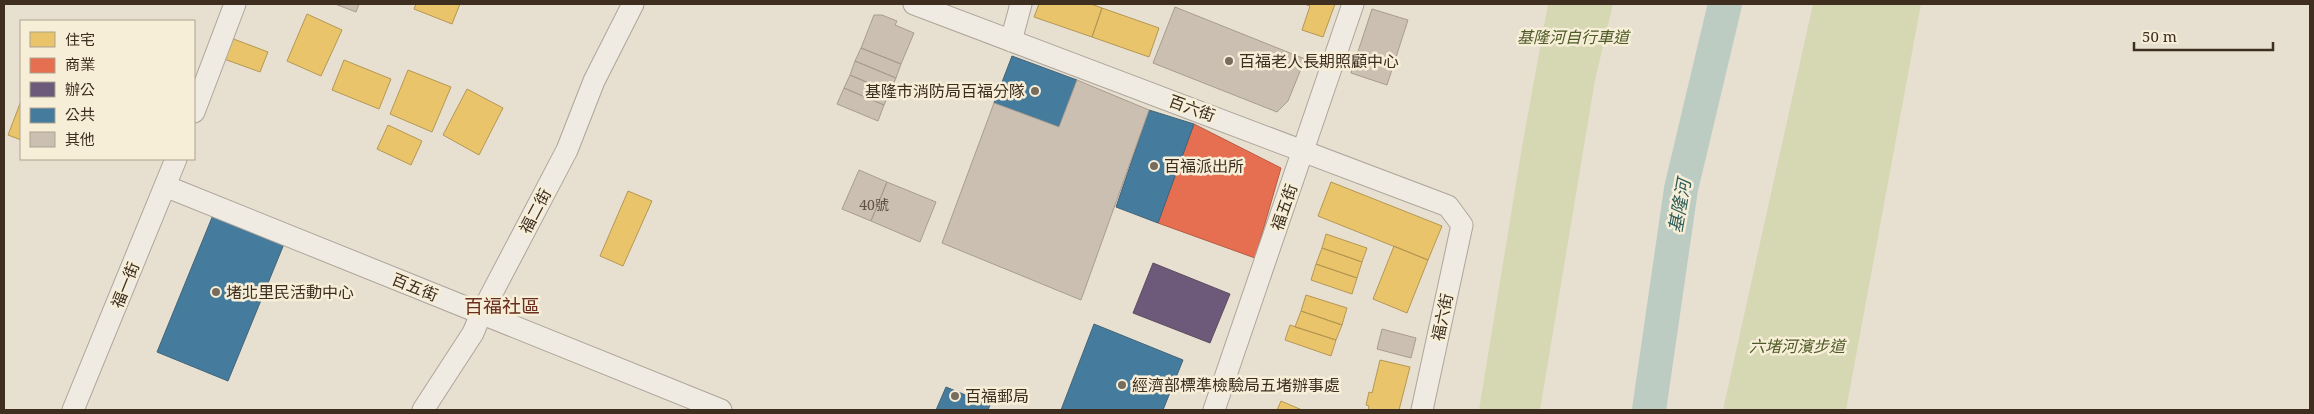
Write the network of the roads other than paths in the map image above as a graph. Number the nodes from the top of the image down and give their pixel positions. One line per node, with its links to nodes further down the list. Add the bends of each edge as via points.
1 (235, 4): 7 (street)
2 (633, 4): 12 (street, 福二街, via 594,81 567,150)
3 (914, 4): 6 (street, 百六街)
4 (1021, 4): 6 (street)
5 (1353, 4): 8 (street, 福五街)
6 (1011, 41): 8 (street, 百六街)
7 (195, 109)
8 (1304, 150): 11 (street, 百六街, via 1448,206); 16 (street, 福五街)
9 (176, 160): 10 (street, 福一街)
10 (166, 186): 12 (street, 百五街); 13 (street, 福一街)
11 (1462, 225): 17 (street, 福六街)
12 (481, 314): 14 (street, 福二街, via 474,333); 15 (street, 百五街)
13 (73, 410)
14 (423, 410)
15 (721, 410)
16 (1214, 410)
17 (1422, 410)

